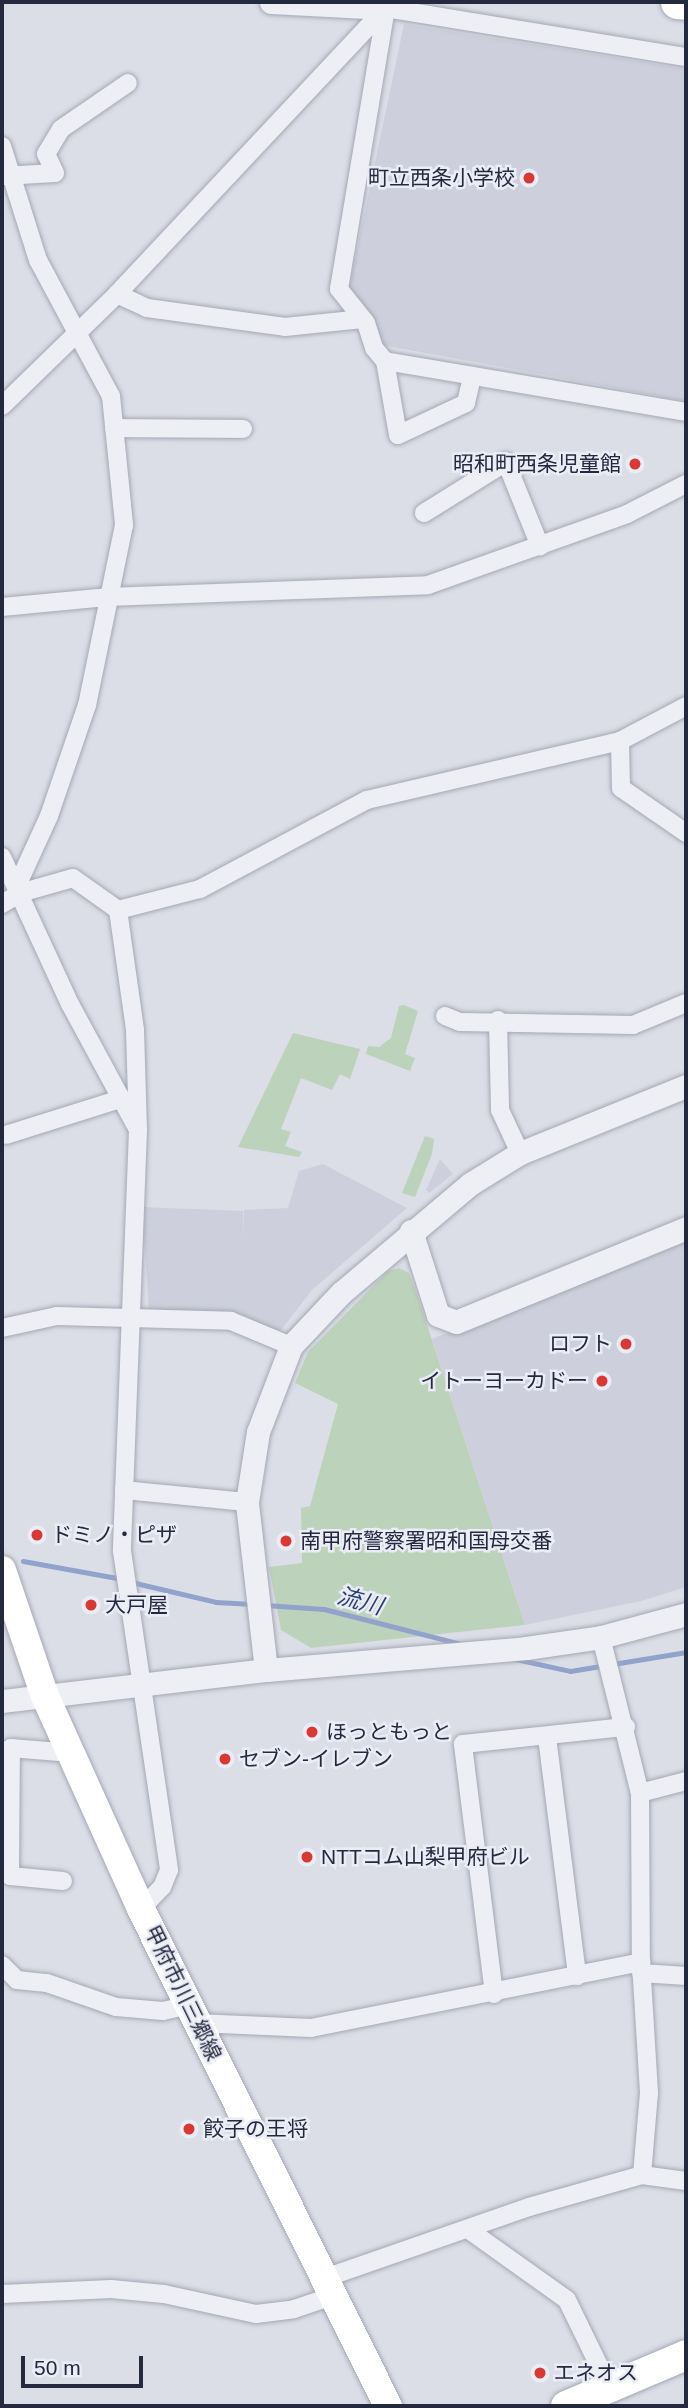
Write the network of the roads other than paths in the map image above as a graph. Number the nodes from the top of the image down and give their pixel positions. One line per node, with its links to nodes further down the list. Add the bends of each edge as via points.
1 (271, 2): 4 (street)
2 (677, 2): 3 (highway)
3 (686, 3)
4 (391, 5): 5 (street); 9 (street); 10 (street, via 338,289)
5 (686, 57)
6 (128, 83): 8 (street, via 61,129 46,154 55,173)
7 (2, 146): 8 (street)
8 (6, 175): 11 (street, via 38,260)
9 (117, 294): 10 (street, via 147,308 285,327); 11 (street)
10 (363, 319): 12 (street)
11 (78, 333): 14 (street); 16 (street, via 111,396)
12 (385, 361): 13 (street); 13 (street, via 398,435 466,403)
13 (472, 376): 15 (street)
14 (2, 406)
15 (686, 412)
16 (114, 428): 17 (street); 21 (street, via 124,525)
17 (243, 429)
18 (686, 484): 20 (street, via 627,514)
19 (424, 513): 20 (street, via 506,462)
20 (540, 546): 21 (street, via 428,585)
21 (107, 597): 22 (street); 27 (street, via 87,705 50,816)
22 (2, 607)
23 (686, 706): 24 (street)
24 (620, 741): 25 (street, via 621,788); 29 (street, via 367,800 200,889)
25 (686, 833)
26 (2, 857): 27 (street)
27 (18, 890): 28 (street); 29 (street, via 73,878); 34 (street)
28 (2, 904)
29 (118, 910): 35 (street, via 135,1030)
30 (686, 1003): 32 (street, via 633,1026)
31 (444, 1016): 32 (street, via 460,1022)
32 (498, 1020): 37 (street, via 500,1110)
33 (686, 1086): 37 (street)
34 (120, 1099): 35 (street); 36 (street)
35 (138, 1130): 40 (street)
36 (6, 1135)
37 (520, 1153): 39 (street, via 470,1184)
38 (686, 1228): 39 (street, via 456,1322 438,1315)
39 (411, 1231): 42 (street, via 341,1293)
40 (131, 1317): 41 (street, via 57,1316); 42 (street, via 231,1321); 43 (street)
41 (2, 1328)
42 (291, 1346): 44 (street, via 258,1432)
43 (124, 1490): 44 (street); 49 (street, via 122,1551)
44 (247, 1502): 48 (street)
45 (8, 1568): 50 (main road, 甲府市川三郷線)
46 (686, 1614): 47 (street)
47 (601, 1637): 48 (street, via 526,1648); 52 (street)
48 (266, 1670): 49 (street)
49 (141, 1685): 50 (street); 58 (street, via 169,1870 162,1887)
50 (45, 1696): 51 (street); 54 (main road, 甲府市川三郷線)
51 (2, 1701)
52 (626, 1727): 53 (street); 56 (street)
53 (547, 1737): 61 (street); 63 (street, via 463,1744)
54 (71, 1753): 57 (street, via 11,1748 10,1876); 58 (main road, 甲府市川三郷線)
55 (686, 1781): 56 (street)
56 (640, 1793): 60 (street)
57 (63, 1881)
58 (141, 1909): 64 (main road, 甲府市川三郷線)
59 (2, 1965): 64 (street, via 17,1980 47,1983 116,2007)
60 (641, 1968): 61 (street); 62 (street); 65 (street, via 649,2093)
61 (577, 1976): 63 (street)
62 (686, 1976)
63 (494, 1994): 64 (street, via 312,2028)
64 (192, 2014): 68 (main road, 甲府市川三郷線)
65 (642, 2175): 66 (street); 67 (street, via 529,2207)
66 (686, 2181)
67 (469, 2230): 68 (street); 72 (street, via 567,2300)
68 (329, 2287): 69 (street, via 294,2309 256,2314 164,2294 111,2289); 73 (main road, 甲府市川三郷線)
69 (2, 2294)
70 (686, 2355): 72 (highway)
71 (686, 2378): 72 (highway)
72 (613, 2397): 74 (highway)
73 (388, 2406)
74 (566, 2406)

